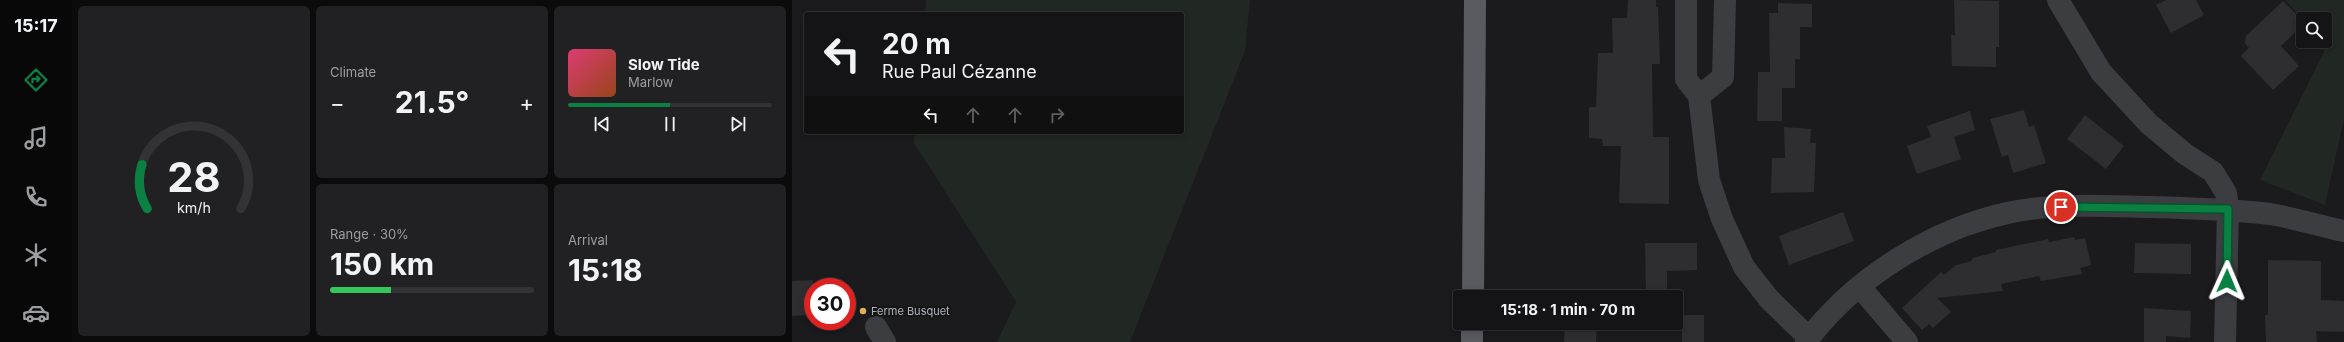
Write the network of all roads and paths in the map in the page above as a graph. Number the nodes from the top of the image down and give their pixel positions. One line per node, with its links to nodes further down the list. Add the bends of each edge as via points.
1 (1475, 0): 9 (main road)
2 (1686, 0): 5 (street, via 1686,79)
3 (1725, 0): 5 (street, via 1722,76)
4 (2058, 0): 6 (street, via 2101,72 2149,124 2185,154 2213,172 2226,193)
5 (1699, 96): 11 (street, via 1709,180 1722,219 1744,267)
6 (2228, 209): 7 (street, via 2272,214); 8 (street, via 2061,207 2011,212 1955,229 1904,256); 14 (street)
7 (2344, 231)
8 (1860, 287): 11 (street, via 1831,312); 13 (street)
9 (1473, 290)
10 (1472, 330): 12 (main road)
11 (1808, 340)
12 (1472, 342)
13 (1907, 342)
14 (2225, 342)

